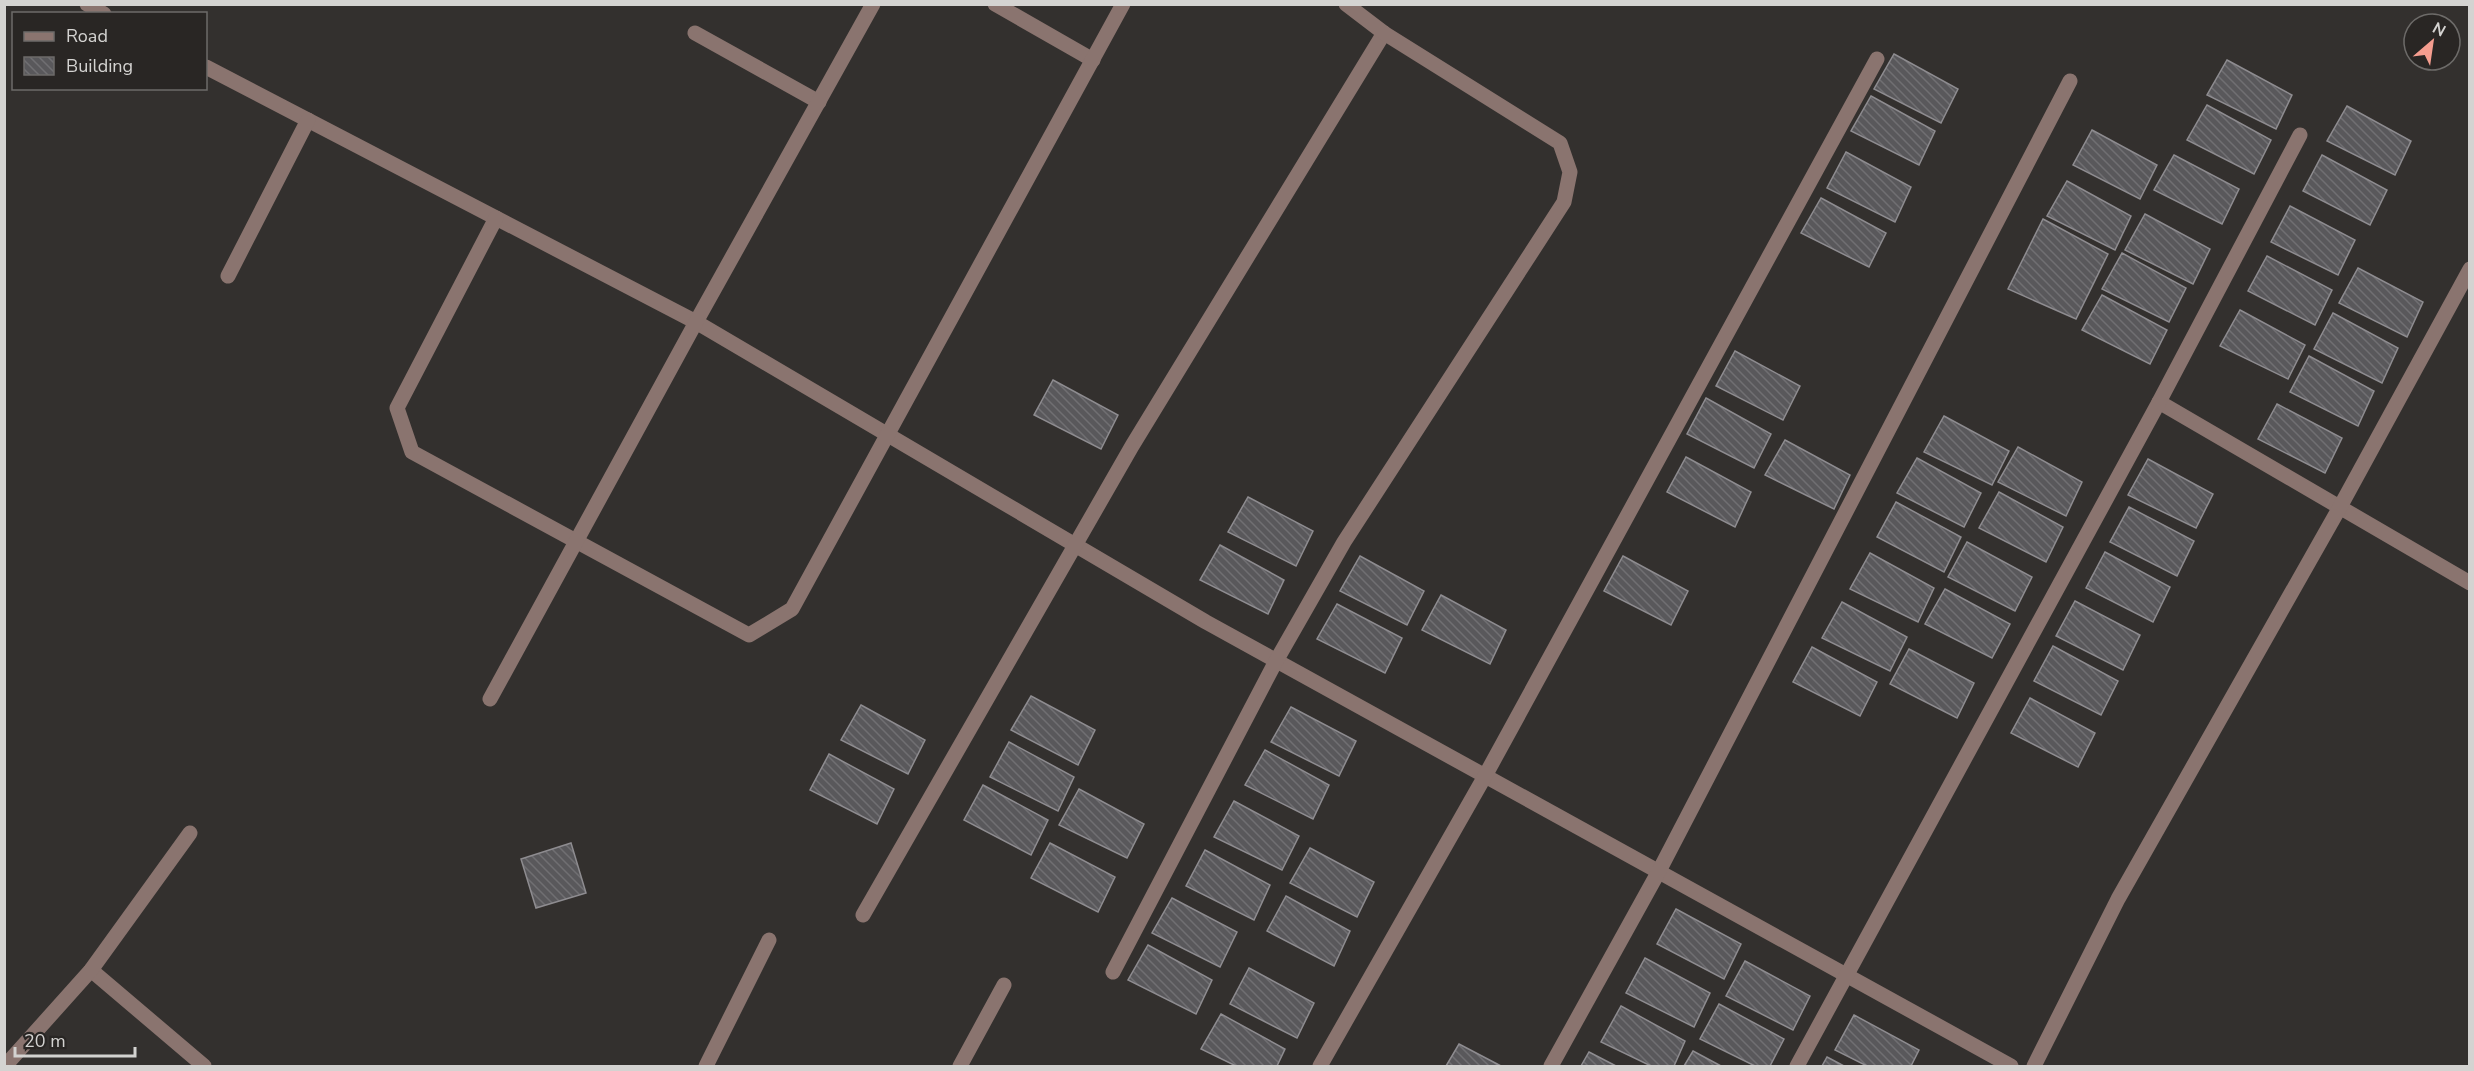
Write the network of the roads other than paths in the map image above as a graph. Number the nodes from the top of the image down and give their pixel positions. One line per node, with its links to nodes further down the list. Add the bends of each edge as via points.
1 (87, 4): 6 (street)
2 (873, 4): 13 (street)
3 (995, 4): 10 (street)
4 (1123, 4): 10 (street)
5 (1346, 4): 8 (street)
6 (101, 12)
7 (695, 33): 13 (street)
8 (1383, 33): 24 (street, via 1132,446); 26 (street, via 1560,143 1570,172 1564,202 1344,542)
9 (1877, 59): 28 (street)
10 (1094, 60): 21 (street)
11 (207, 68): 14 (street)
12 (2070, 81): 30 (street)
13 (819, 102): 19 (street)
14 (308, 120): 16 (street); 18 (street)
15 (2300, 135): 20 (street)
16 (496, 218): 19 (street); 23 (street, via 397,408 412,452)
17 (2469, 269): 22 (street)
18 (228, 276)
19 (696, 322): 21 (street); 23 (street)
20 (2159, 402): 22 (street); 35 (street)
21 (886, 434): 23 (street, via 792,609 749,634); 24 (street)
22 (2340, 507): 25 (street); 45 (street, via 2118,899)
23 (577, 539): 27 (street)
24 (1076, 546): 26 (street); 31 (street)
25 (2469, 583)
26 (1276, 661): 28 (street); 34 (street)
27 (490, 699)
28 (1485, 776): 30 (street); 41 (street)
29 (190, 833): 33 (street)
30 (1659, 871): 35 (street); 42 (street)
31 (864, 915)
32 (769, 940): 39 (street)
33 (92, 970): 37 (street); 38 (street)
34 (1113, 972)
35 (1846, 974): 43 (street); 44 (street)
36 (1004, 985): 40 (street)
37 (4, 1066)
38 (204, 1066)
39 (706, 1066)
40 (960, 1066)
41 (1320, 1066)
42 (1551, 1066)
43 (1797, 1066)
44 (2012, 1066)
45 (2034, 1066)

